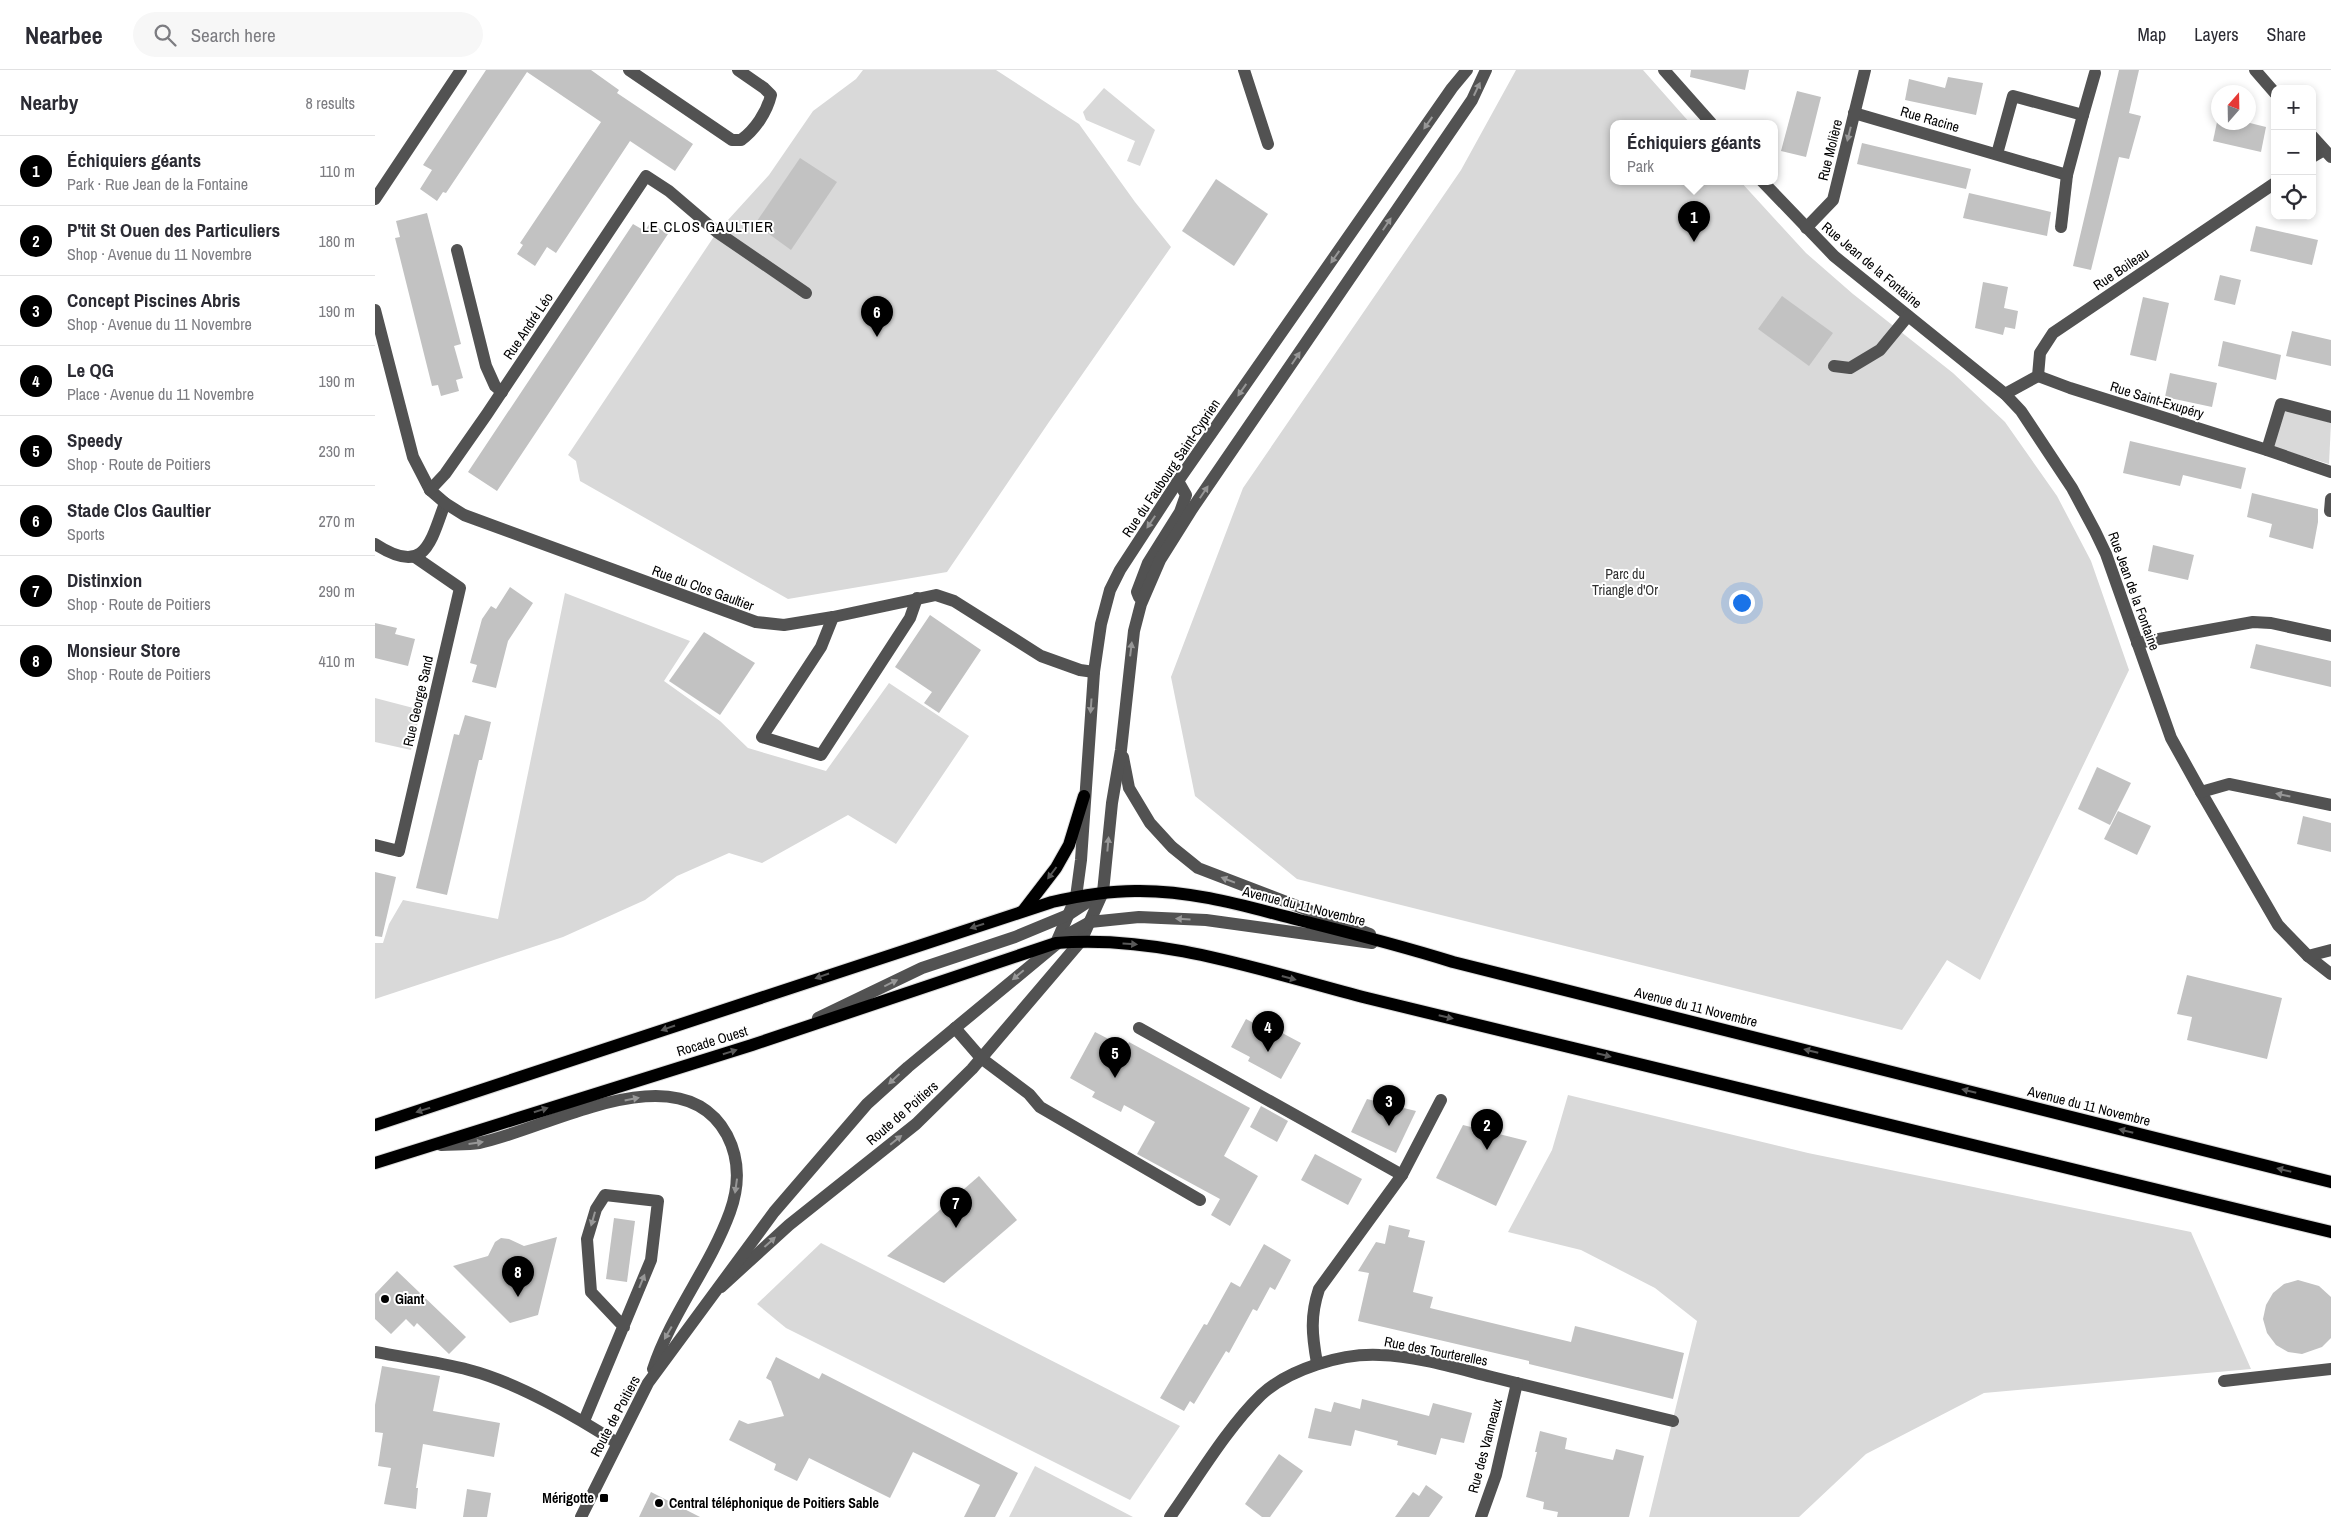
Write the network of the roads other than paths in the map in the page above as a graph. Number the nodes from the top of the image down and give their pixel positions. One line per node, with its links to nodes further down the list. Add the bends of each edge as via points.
1 (461, 70): 22 (street)
2 (738, 70): 9 (street, via 771,95 749,135 741,140 732,140)
3 (1244, 70): 16 (street)
4 (1467, 70): 36 (street, Rue du Faubourg Saint-Cyprien, one-way to 36)
5 (1486, 70): 42 (street, one-way to 5, via 1160,560 1472,100)
6 (1664, 70): 14 (street)
7 (1865, 70): 12 (street, Rue Molière)
8 (2255, 70): 11 (street)
9 (632, 71)
10 (2095, 73): 13 (street)
11 (2271, 88)
12 (1854, 112): 17 (street, Rue Racine); 24 (street, Rue Molière, one-way to 24, via 1833,200)
13 (2083, 115): 17 (street, via 2013,96); 19 (street)
14 (1708, 120)
15 (2316, 140): 18 (street)
16 (1268, 144)
17 (1997, 154): 19 (street, Rue Racine)
18 (2328, 154)
19 (2067, 175): 23 (street)
20 (1766, 185): 24 (street, Rue Jean de la Fontaine)
21 (2271, 186): 30 (street, Rue Boileau, via 2053,333 2040,352)
22 (375, 199)
23 (2061, 227)
24 (1806, 228): 28 (street, Rue Jean de la Fontaine, via 1834,256)
25 (457, 250): 31 (street, via 486,366 495,386)
26 (806, 293): 31 (street, Rue André Léo, via 717,232 647,176)
27 (375, 310): 37 (street, Rue du Clos Gaultier, via 413,457)
28 (1908, 316): 29 (street, via 1881,350 1850,368); 32 (street, Rue Jean de la Fontaine)
29 (1833, 366)
30 (2038, 376): 32 (street); 34 (street, Rue Saint-Exupéry)
31 (502, 392): 37 (street, Rue André Léo, via 445,474)
32 (2005, 394): 45 (street, Rue Jean de la Fontaine, via 2021,411 2072,488 2095,531)
33 (2331, 417): 34 (street, via 2281,404)
34 (2267, 450): 35 (street, Rue Saint-Exupéry)
35 (2331, 472)
36 (1179, 481): 42 (street, via 1186,495 1180,512 1148,563 1137,592); 46 (street, Rue du Faubourg Saint-Cyprien, one-way to 46, via 1110,590)
37 (430, 490): 38 (street, Rue du Clos Gaultier)
38 (445, 504): 40 (street, via 433,536); 43 (street, Rue du Clos Gaultier, via 479,521 756,622 784,625)
39 (375, 544): 40 (street, via 399,557)
40 (415, 557): 51 (street, Rue George Sand, via 460,588 399,851)
41 (917, 598): 43 (street, Rue du Clos Gaultier); 43 (street, via 910,618 821,755 762,737 821,647); 46 (street, Rue du Clos Gaultier, via 936,595 954,601 1041,656)
42 (1141, 604): 47 (street, one-way to 42, via 1131,648)
43 (833, 617)
44 (2331, 636): 45 (street, via 2253,622)
45 (2137, 643): 48 (street, Rue Jean de la Fontaine, via 2171,738)
46 (1094, 672): 49 (street, Rue du Faubourg Saint-Cyprien, one-way to 49)
47 (1121, 750): 52 (street, one-way to 47); 60 (street, one-way to 47, via 1199,868 1172,847 1150,823 1129,788)
48 (2201, 792): 50 (street, one-way to 48, via 2229,784); 62 (street, Rue Jean de la Fontaine, via 2278,925)
49 (1084, 796): 53 (street, Rue du Faubourg Saint-Cyprien); 55 (main road, one-way to 55, via 1069,845)
50 (2331, 805)
51 (375, 845)
52 (1103, 892): 53 (main road, Avenue du 11 Novembre); 56 (street); 57 (street); 60 (main road, Avenue du 11 Novembre, via 1181,893 1239,904)
53 (1076, 897): 54 (main road, Avenue du 11 Novembre); 56 (street, Rue du Faubourg Saint-Cyprien)
54 (1052, 902): 55 (main road, Rocade Ouest)
55 (1023, 911): 69 (main road, Rocade Ouest, one-way to 69)
56 (1068, 914): 59 (street, Rue du Faubourg Saint-Cyprien); 64 (street, one-way to 56, via 922,968 1015,937)
57 (1090, 922): 58 (street); 59 (street, Route de Poitiers); 60 (street, one-way to 57, via 1206,920 1139,917)
58 (1081, 941): 59 (main road); 67 (street, Route de Poitiers); 75 (main road, one-way to 75, via 1135,944 1210,957)
59 (1056, 943): 64 (main road, Rocade Ouest); 65 (street, Route de Poitiers, one-way to 65)
60 (1405, 947): 73 (main road, Avenue du 11 Novembre, one-way to 60, via 1453,962)
61 (2331, 950): 62 (street)
62 (2308, 956): 63 (street, Rue Jean de la Fontaine)
63 (2331, 974)
64 (800, 1027): 70 (main road, Rocade Ouest, one-way to 64, via 752,1045)
65 (955, 1028): 67 (street); 76 (street, Route de Poitiers, one-way to 76, via 867,1104 774,1212)
66 (1139, 1028): 72 (street)
67 (981, 1058): 74 (street, via 1029,1094 1040,1107); 76 (street, Route de Poitiers, one-way to 67, via 789,1225 916,1124)
68 (1441, 1100): 72 (street)
69 (375, 1126)
70 (428, 1146): 71 (main road, Rocade Ouest); 82 (street, one-way to 82, via 478,1143 603,1104 645,1096 669,1096 689,1102 707,1112 723,1128 737,1165 737,1188 730,1212 661,1346)
71 (375, 1163)
72 (1402, 1175): 79 (street, via 1319,1289 1313,1309 1312,1335)
73 (2331, 1182)
74 (1200, 1200)
75 (2331, 1232)
76 (721, 1287): 82 (street, Route de Poitiers)
77 (624, 1327): 77 (street, one-way to 77, via 651,1260 658,1201 605,1195 596,1209 587,1239 591,1292); 85 (street)
78 (375, 1352): 85 (street, via 470,1370)
79 (1317, 1363): 83 (street, Rue des Tourterelles, via 1348,1356 1381,1355); 88 (street, Rue des Tourterelles, via 1261,1394)
80 (2331, 1369): 81 (street)
81 (2224, 1381)
82 (648, 1383): 86 (street, Route de Poitiers)
83 (1517, 1383): 84 (street, Rue des Tourterelles); 89 (street, Rue des Vanneaux, via 1496,1475)
84 (1673, 1420)
85 (584, 1421): 86 (street)
86 (617, 1443): 87 (street, Route de Poitiers)
87 (581, 1517)
88 (1170, 1517)
89 (1481, 1517)

